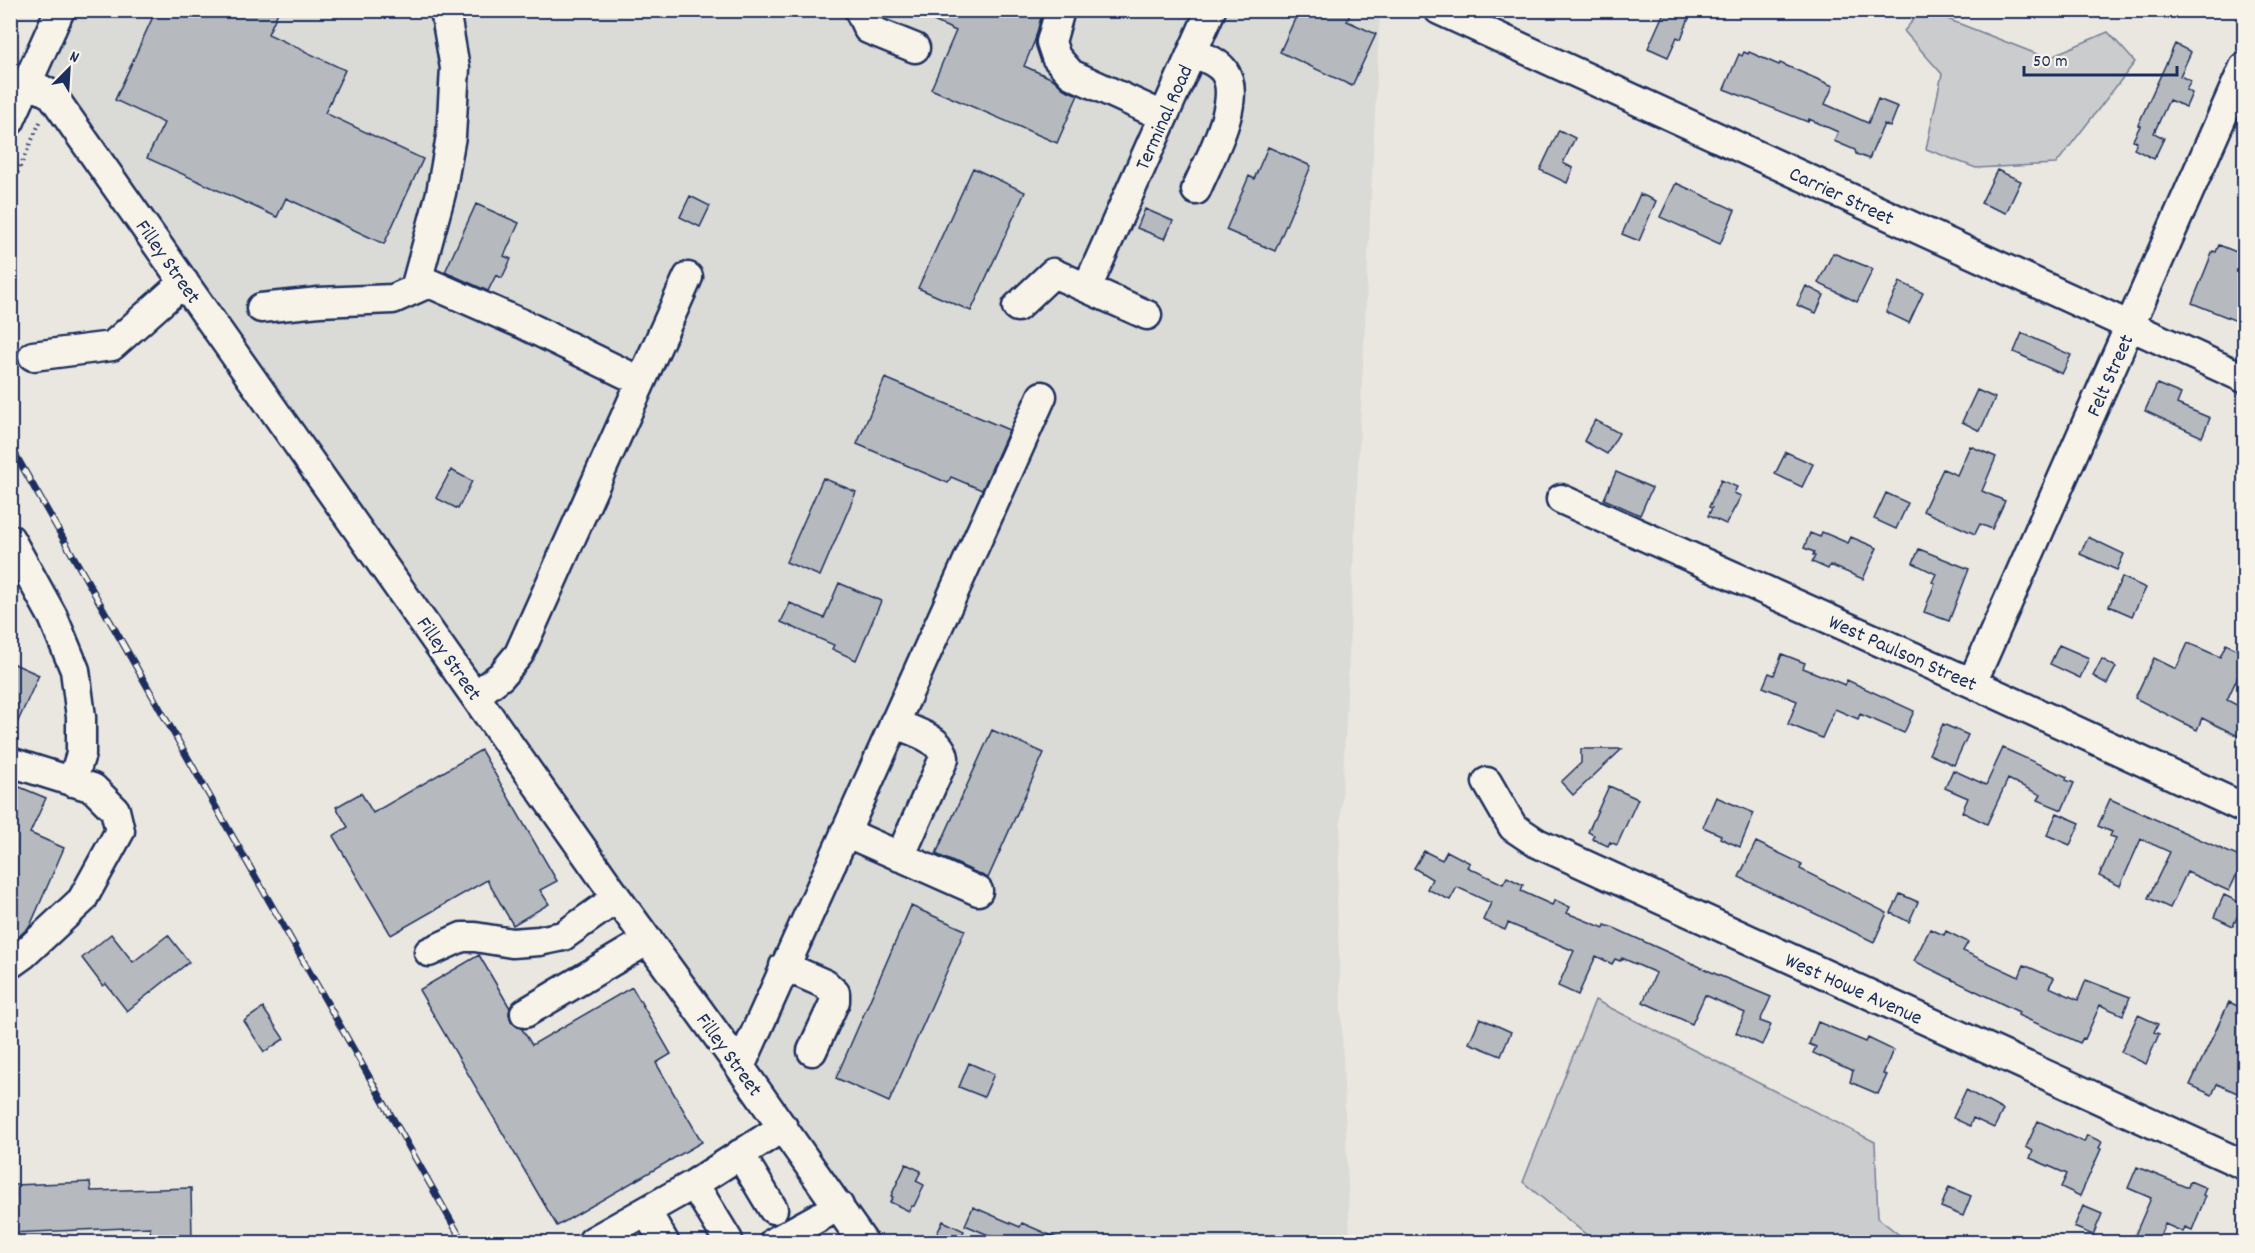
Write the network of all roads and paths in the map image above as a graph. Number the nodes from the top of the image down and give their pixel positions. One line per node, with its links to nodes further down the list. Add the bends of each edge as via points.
1 (60, 10): 10 (street)
2 (445, 10): 19 (street, via 455,68 451,136 441,193)
3 (858, 10): 7 (street, via 868,29)
4 (1060, 10): 12 (street, via 1051,42 1056,57 1071,74)
5 (1211, 10): 8 (street, Terminal Road)
6 (1439, 10): 23 (street, Carrier Street)
7 (915, 48)
8 (1192, 52): 12 (street, Terminal Road); 15 (street, via 1215,62 1225,72 1230,93 1229,113)
9 (2244, 67): 23 (street, Felt Street)
10 (28, 82): 11 (street, Filley Street); 13 (street)
11 (52, 95): 14 (path); 17 (street, Filley Street)
12 (1164, 116): 18 (street, Terminal Road)
13 (10, 121)
14 (10, 189)
15 (1196, 190)
16 (688, 277): 26 (street)
17 (184, 282): 24 (street, via 112,346); 31 (street, Filley Street)
18 (1088, 288): 20 (street, via 1053,273); 22 (street)
19 (415, 289): 21 (street, via 393,299); 26 (street, via 429,283)
20 (1017, 307)
21 (261, 308)
22 (1147, 315)
23 (2130, 327): 25 (street, Carrier Street); 30 (street, Felt Street)
24 (33, 356)
25 (2244, 378)
26 (640, 381): 31 (street, via 519,654 501,676)
27 (1042, 396): 32 (street)
28 (1561, 499): 30 (street, West Paulson Street)
29 (10, 539): 34 (street, via 53,617 75,670 81,754)
30 (1972, 683): 36 (street, West Paulson Street)
31 (476, 695): 40 (street, Filley Street)
32 (894, 723): 37 (street); 38 (street, via 934,742 943,750 944,758)
33 (10, 762): 34 (street)
34 (72, 782): 43 (street, via 93,788 115,810 120,831 82,900)
35 (1487, 782): 50 (street, West Howe Avenue, via 1513,827 1537,843)
36 (2244, 808)
37 (845, 832): 38 (street); 44 (street)
38 (900, 857): 39 (street)
39 (978, 891)
40 (617, 898): 41 (street, Filley Street); 42 (street, via 563,936 512,943 462,937)
41 (648, 940): 45 (street); 47 (street, Filley Street)
42 (429, 952)
43 (10, 964)
44 (784, 966): 46 (street, via 825,984 835,993); 47 (street)
45 (525, 1013)
46 (813, 1051)
47 (740, 1067): 48 (street, Filley Street)
48 (783, 1127): 49 (street); 52 (street, Filley Street)
49 (740, 1155): 51 (street); 53 (street)
50 (2244, 1165)
51 (694, 1184): 54 (street); 56 (street)
52 (839, 1206): 55 (street); 59 (street, Filley Street)
53 (773, 1209)
54 (647, 1212): 57 (street); 58 (street)
55 (792, 1238)
56 (728, 1240)
57 (594, 1242)
58 (664, 1242)
59 (863, 1242)

